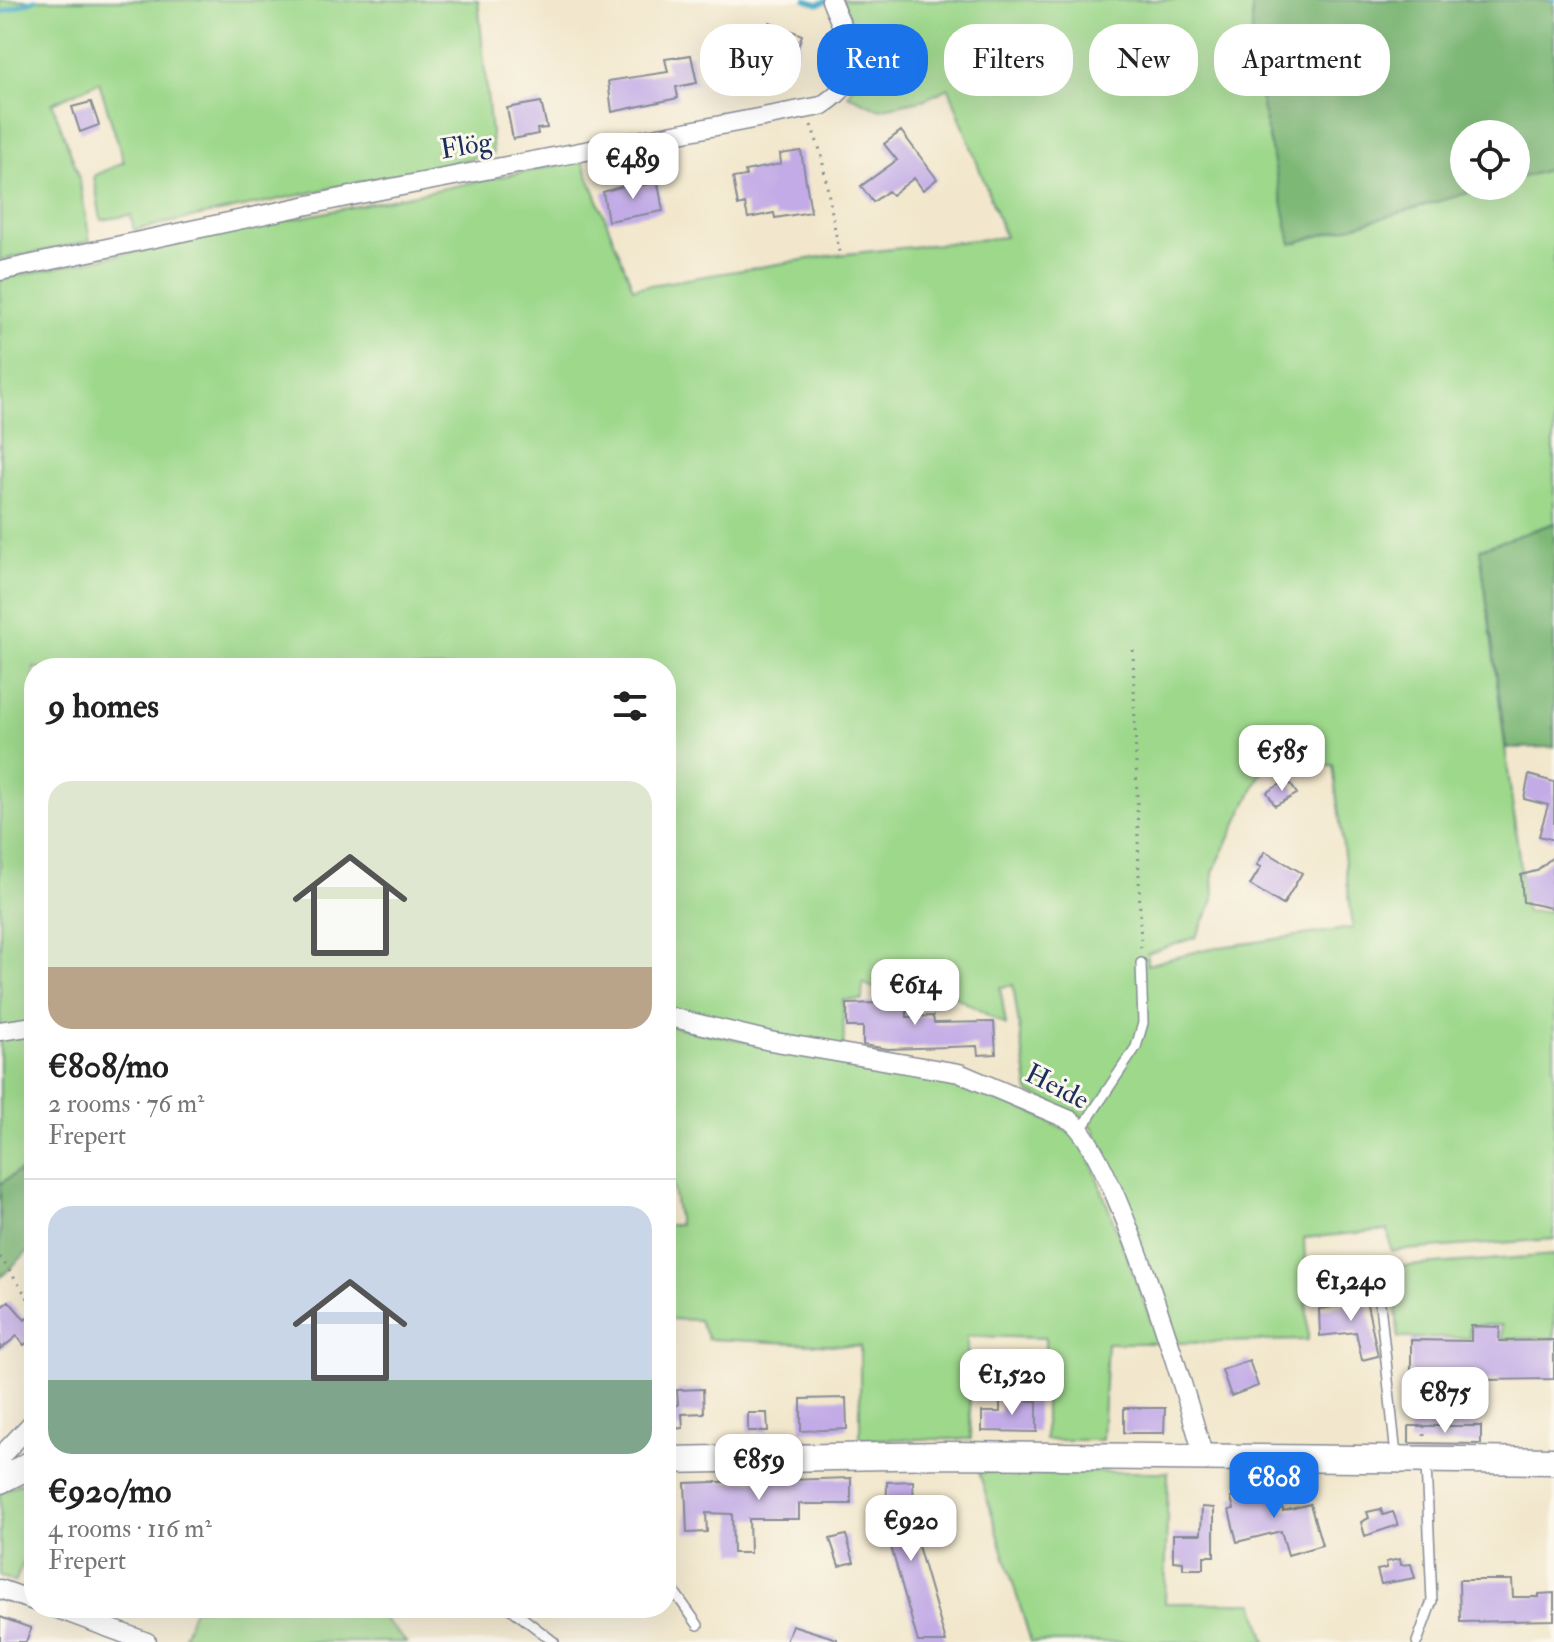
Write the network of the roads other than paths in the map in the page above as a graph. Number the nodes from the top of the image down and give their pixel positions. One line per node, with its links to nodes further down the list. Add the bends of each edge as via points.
1 (833, 4): 2 (street, Flög, via 849,35 853,68 833,98 803,111 360,194)
2 (0, 271)
3 (1141, 963): 7 (lane, via 1143,1023 1136,1047)
4 (676, 1018): 7 (street, Heide, via 770,1041 959,1073)
5 (24, 1027): 6 (street)
6 (0, 1031)
7 (1082, 1128): 12 (street, Heide, via 1096,1150 1143,1271)
8 (1380, 1304): 14 (lane)
9 (24, 1432): 11 (street)
10 (1425, 1452): 14 (street); 15 (street); 26 (lane, via 1432,1601)
11 (0, 1457)
12 (1204, 1458): 13 (street); 14 (street)
13 (676, 1460)
14 (1397, 1460)
15 (1554, 1461)
16 (24, 1468): 17 (street)
17 (0, 1480)
18 (0, 1589): 20 (street)
19 (676, 1594): 23 (lane)
20 (24, 1597)
21 (82, 1618): 24 (street)
22 (523, 1618): 25 (lane)
23 (698, 1625)
24 (147, 1642)
25 (554, 1642)
26 (1417, 1642)

